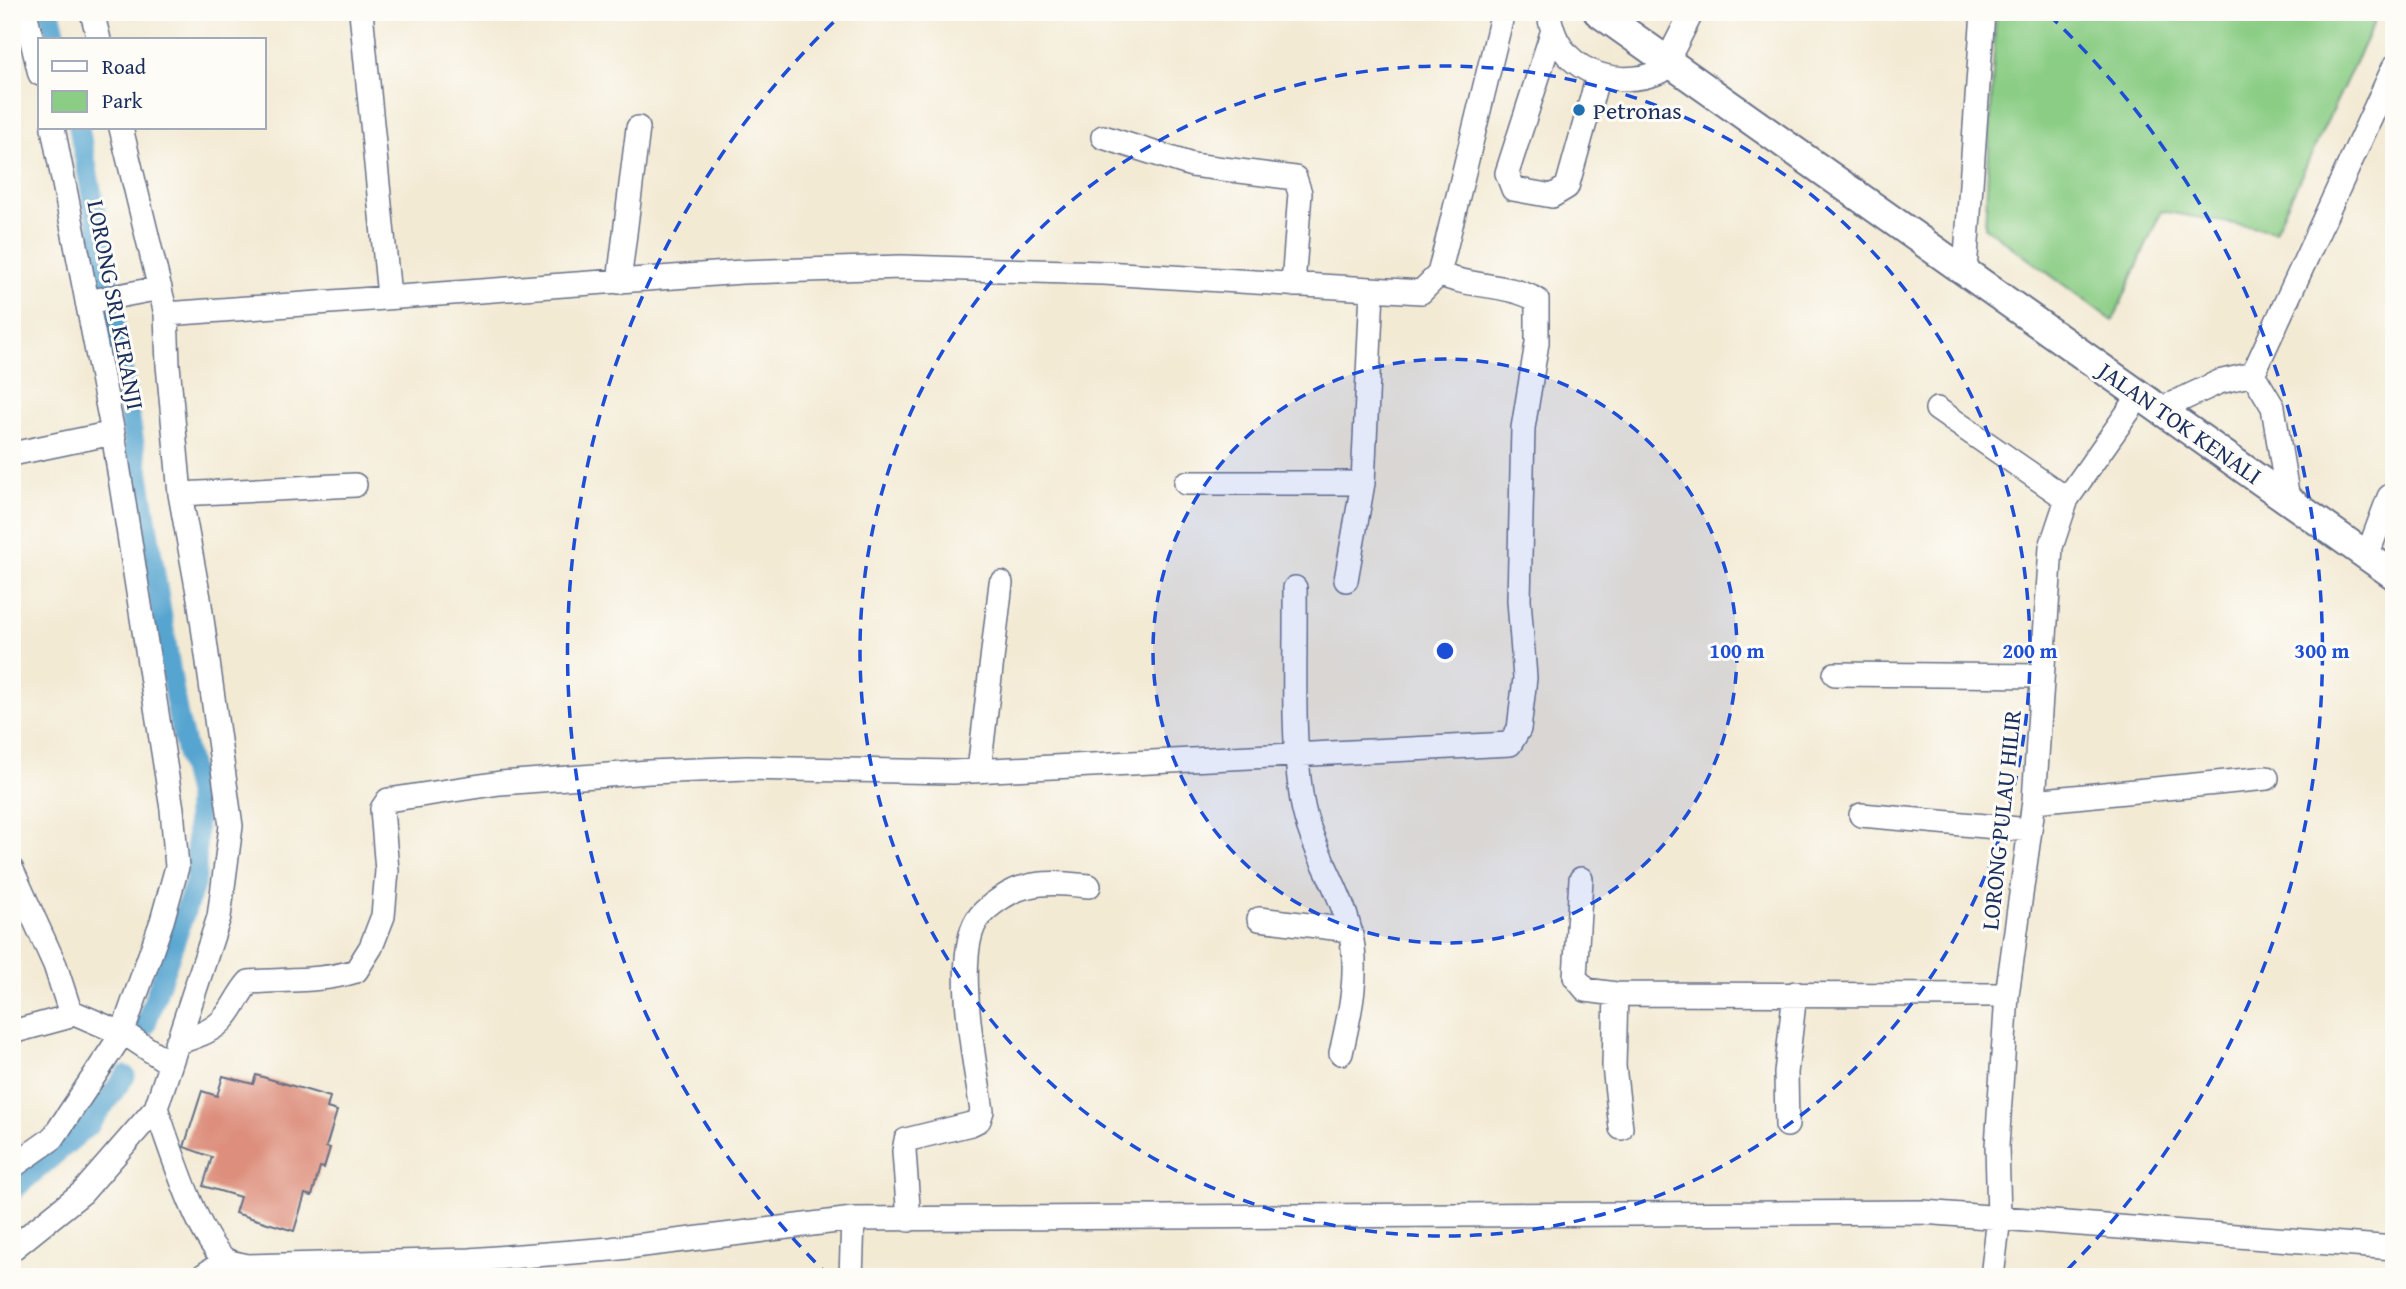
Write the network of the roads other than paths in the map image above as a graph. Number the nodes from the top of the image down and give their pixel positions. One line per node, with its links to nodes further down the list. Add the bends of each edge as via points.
1 (25, 12): 11 (street)
2 (92, 12): 9 (street)
3 (361, 12): 24 (street)
4 (1503, 12): 19 (street)
5 (1598, 12): 10 (main road, JALAN TOK KENALI)
6 (1692, 12): 10 (street)
7 (1983, 12): 18 (street)
8 (1551, 21): 13 (street, via 1558,42 1575,62); 13 (street, via 1507,173 1513,189 1552,196 1567,187)
9 (98, 38)
10 (1669, 62): 13 (street, via 1662,71 1637,79); 18 (main road, JALAN TOK KENALI)
11 (38, 66)
12 (2394, 66): 27 (street)
13 (1598, 76)
14 (638, 128): 20 (street)
15 (53, 130): 25 (street, LORONG SRI KERANJI)
16 (121, 130): 22 (street)
17 (1102, 137): 21 (street, via 1192,164 1295,178 1300,208)
18 (1965, 271): 28 (main road, JALAN TOK KENALI)
19 (1439, 274): 23 (street, via 1420,292); 46 (street, via 1472,286 1520,290 1536,300 1538,343 1523,428 1519,600 1525,678 1519,729 1510,744)
20 (619, 282): 21 (street, via 901,267); 24 (street)
21 (1293, 285): 23 (street)
22 (160, 288): 25 (street); 26 (street)
23 (1373, 290): 33 (street)
24 (389, 296): 26 (street)
25 (87, 302): 30 (street, LORONG SRI KERANJI)
26 (166, 314): 36 (street)
27 (2253, 374): 28 (street); 38 (street, via 2273,407)
28 (2151, 402): 37 (street, LORONG PULAU HILIR); 38 (main road, JALAN TOK KENALI)
29 (1937, 409): 37 (street)
30 (113, 433): 31 (street, LORONG SRI KERANJI); 62 (street, via 172,809 177,867)
31 (12, 454)
32 (1186, 483): 33 (street)
33 (1363, 483): 41 (street)
34 (355, 485): 36 (street)
35 (2394, 493): 39 (street)
36 (180, 494): 63 (street, via 231,826 219,917)
37 (2067, 499): 45 (street, LORONG PULAU HILIR, via 2051,547)
38 (2288, 499): 39 (main road, JALAN TOK KENALI)
39 (2367, 556): 40 (main road, JALAN TOK KENALI)
40 (2394, 575)
41 (1346, 580)
42 (1001, 583): 47 (street)
43 (1295, 588): 46 (street)
44 (1835, 674): 45 (street)
45 (2042, 676): 49 (street, LORONG PULAU HILIR)
46 (1297, 754): 47 (street); 56 (street, via 1306,822)
47 (979, 770): 63 (street, via 649,772 500,783 388,800 382,809 387,871 383,916 356,971 330,979 249,982 209,1032)
48 (2267, 778): 49 (street)
49 (2034, 801): 51 (street, LORONG PULAU HILIR)
50 (1861, 815): 51 (street)
51 (2030, 830): 59 (street, LORONG PULAU HILIR)
52 (12, 870): 60 (street, via 55,965)
53 (1581, 880): 58 (street, via 1576,977 1586,990)
54 (1089, 886): 71 (street, via 1024,887 979,917 968,947 967,996 982,1111 979,1120 971,1124 906,1140)
55 (1259, 919): 56 (street)
56 (1350, 930): 64 (street, via 1355,958 1353,987)
57 (1794, 993): 58 (street); 59 (street); 66 (street, via 1786,1073)
58 (1616, 995): 67 (street, via 1614,1066)
59 (2007, 995): 69 (street, LORONG PULAU HILIR, via 1997,1146)
60 (70, 1011): 61 (street, via 64,1018); 62 (street)
61 (12, 1032)
62 (122, 1034): 63 (street); 68 (street, via 53,1138)
63 (172, 1053): 65 (street)
64 (1341, 1053)
65 (156, 1108): 73 (street, via 83,1192); 74 (street, via 195,1211)
66 (1787, 1125)
67 (1621, 1128)
68 (12, 1167)
69 (1999, 1217): 71 (street, via 1923,1212); 72 (street); 77 (street, LORONG PULAU HILIR)
70 (852, 1219): 71 (street); 74 (street, via 611,1249 470,1259 269,1267); 76 (street)
71 (909, 1220)
72 (2394, 1248)
73 (12, 1249)
74 (226, 1260): 75 (street)
75 (201, 1277)
76 (851, 1277)
77 (1992, 1277)

